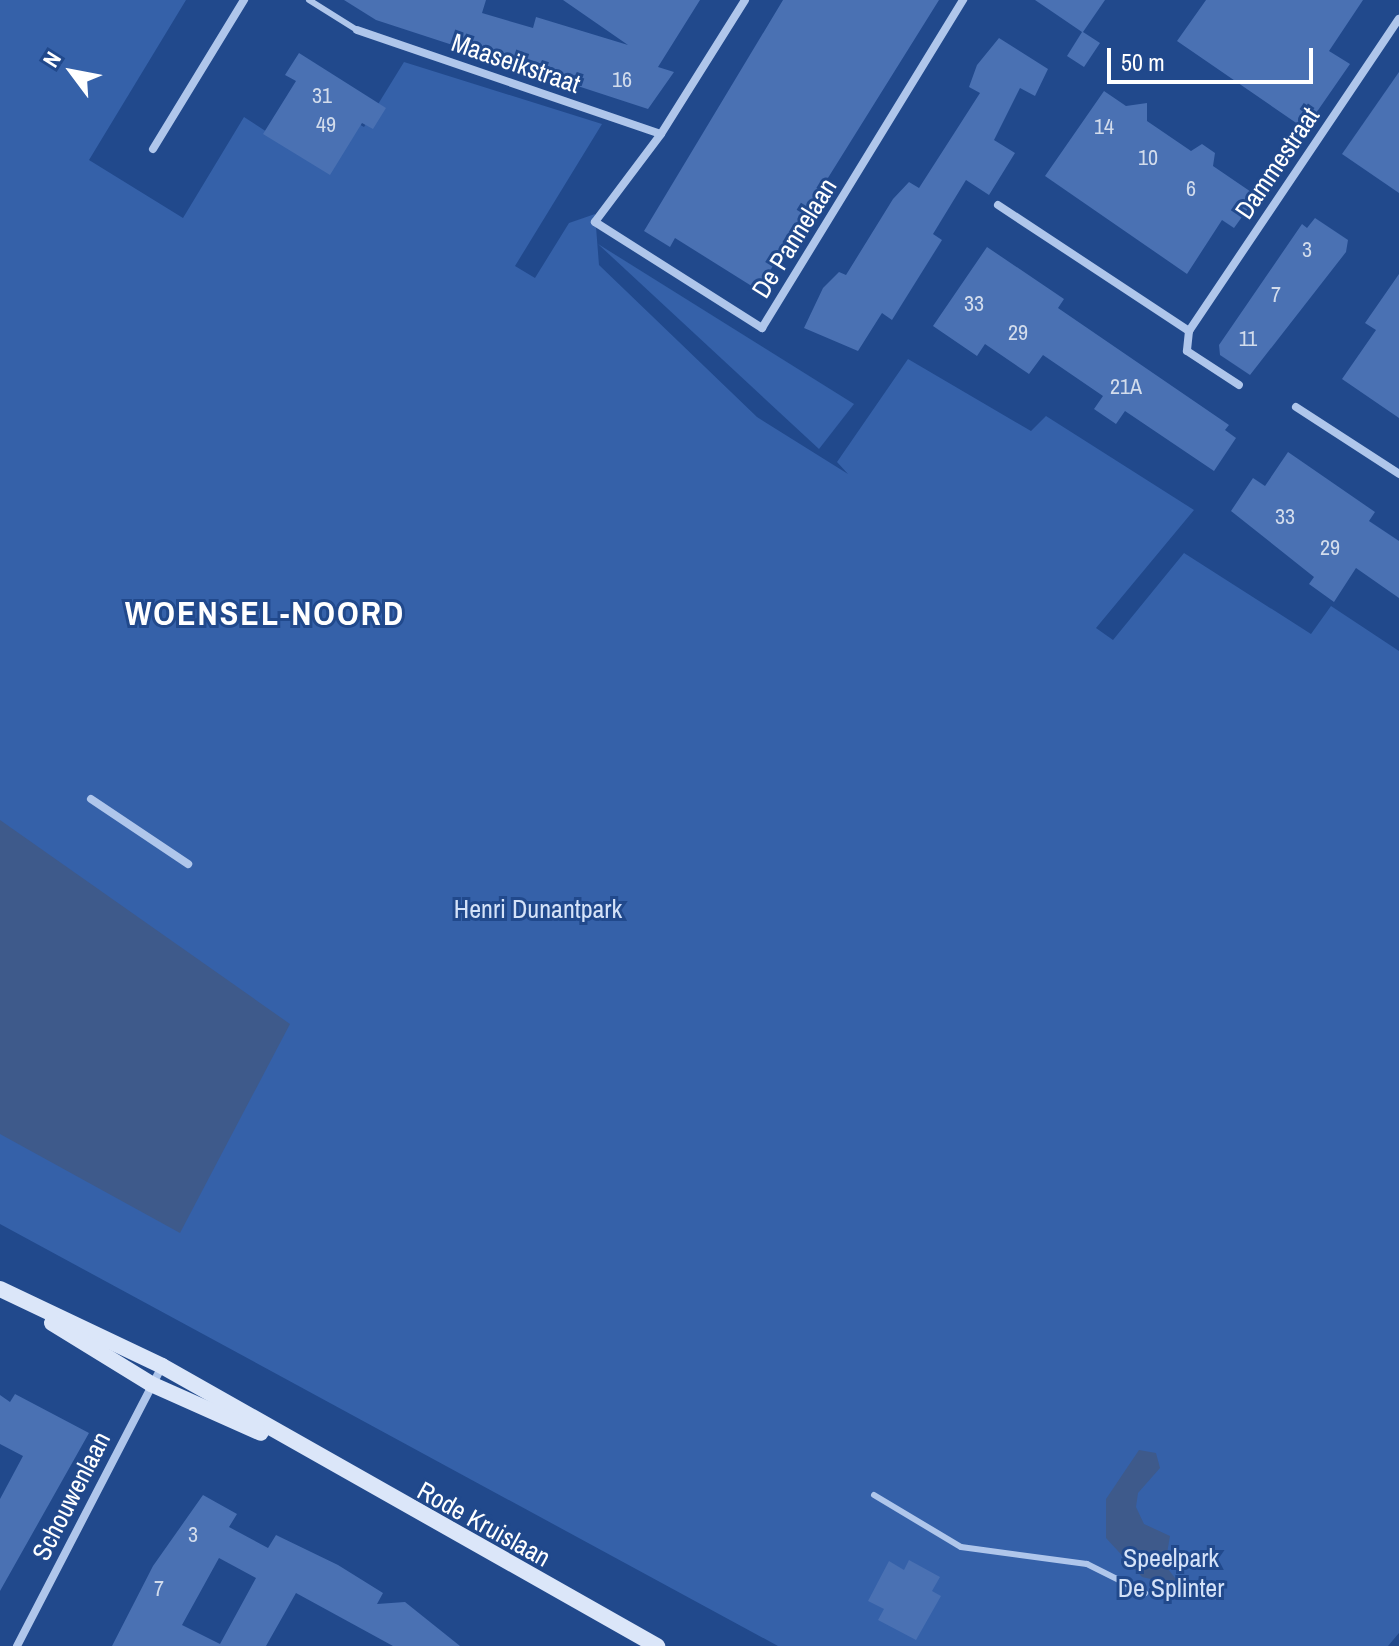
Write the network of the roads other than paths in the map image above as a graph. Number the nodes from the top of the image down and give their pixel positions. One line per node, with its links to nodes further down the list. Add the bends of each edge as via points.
1 (244, 0): 8 (street)
2 (309, 0): 6 (lane)
3 (745, 0): 7 (street)
4 (963, 0): 7 (street, De Pannelaan, via 762,328 595,222)
5 (1399, 19): 10 (street, Dammestraat)
6 (357, 30): 7 (street, Maaseikstraat)
7 (661, 134)
8 (153, 149)
9 (998, 205): 10 (street)
10 (1189, 331): 11 (street, via 1187,351)
11 (1239, 385)
12 (1296, 407): 13 (street)
13 (1399, 474)
14 (91, 799): 15 (street)
15 (188, 864)
16 (0, 1289): 17 (main road, Rode Kruislaan)
17 (25, 1303): 18 (main road, Rode Kruislaan); 19 (main road, Rode Kruislaan)
18 (162, 1366): 19 (street, Schouwenlaan); 20 (main road, Rode Kruislaan)
19 (151, 1384): 20 (main road, Rode Kruislaan); 23 (street, Schouwenlaan)
20 (287, 1443): 24 (main road, Rode Kruislaan)
21 (874, 1495): 22 (lane, via 961,1547 1087,1564)
22 (1145, 1593)
23 (17, 1646)
24 (657, 1646)

